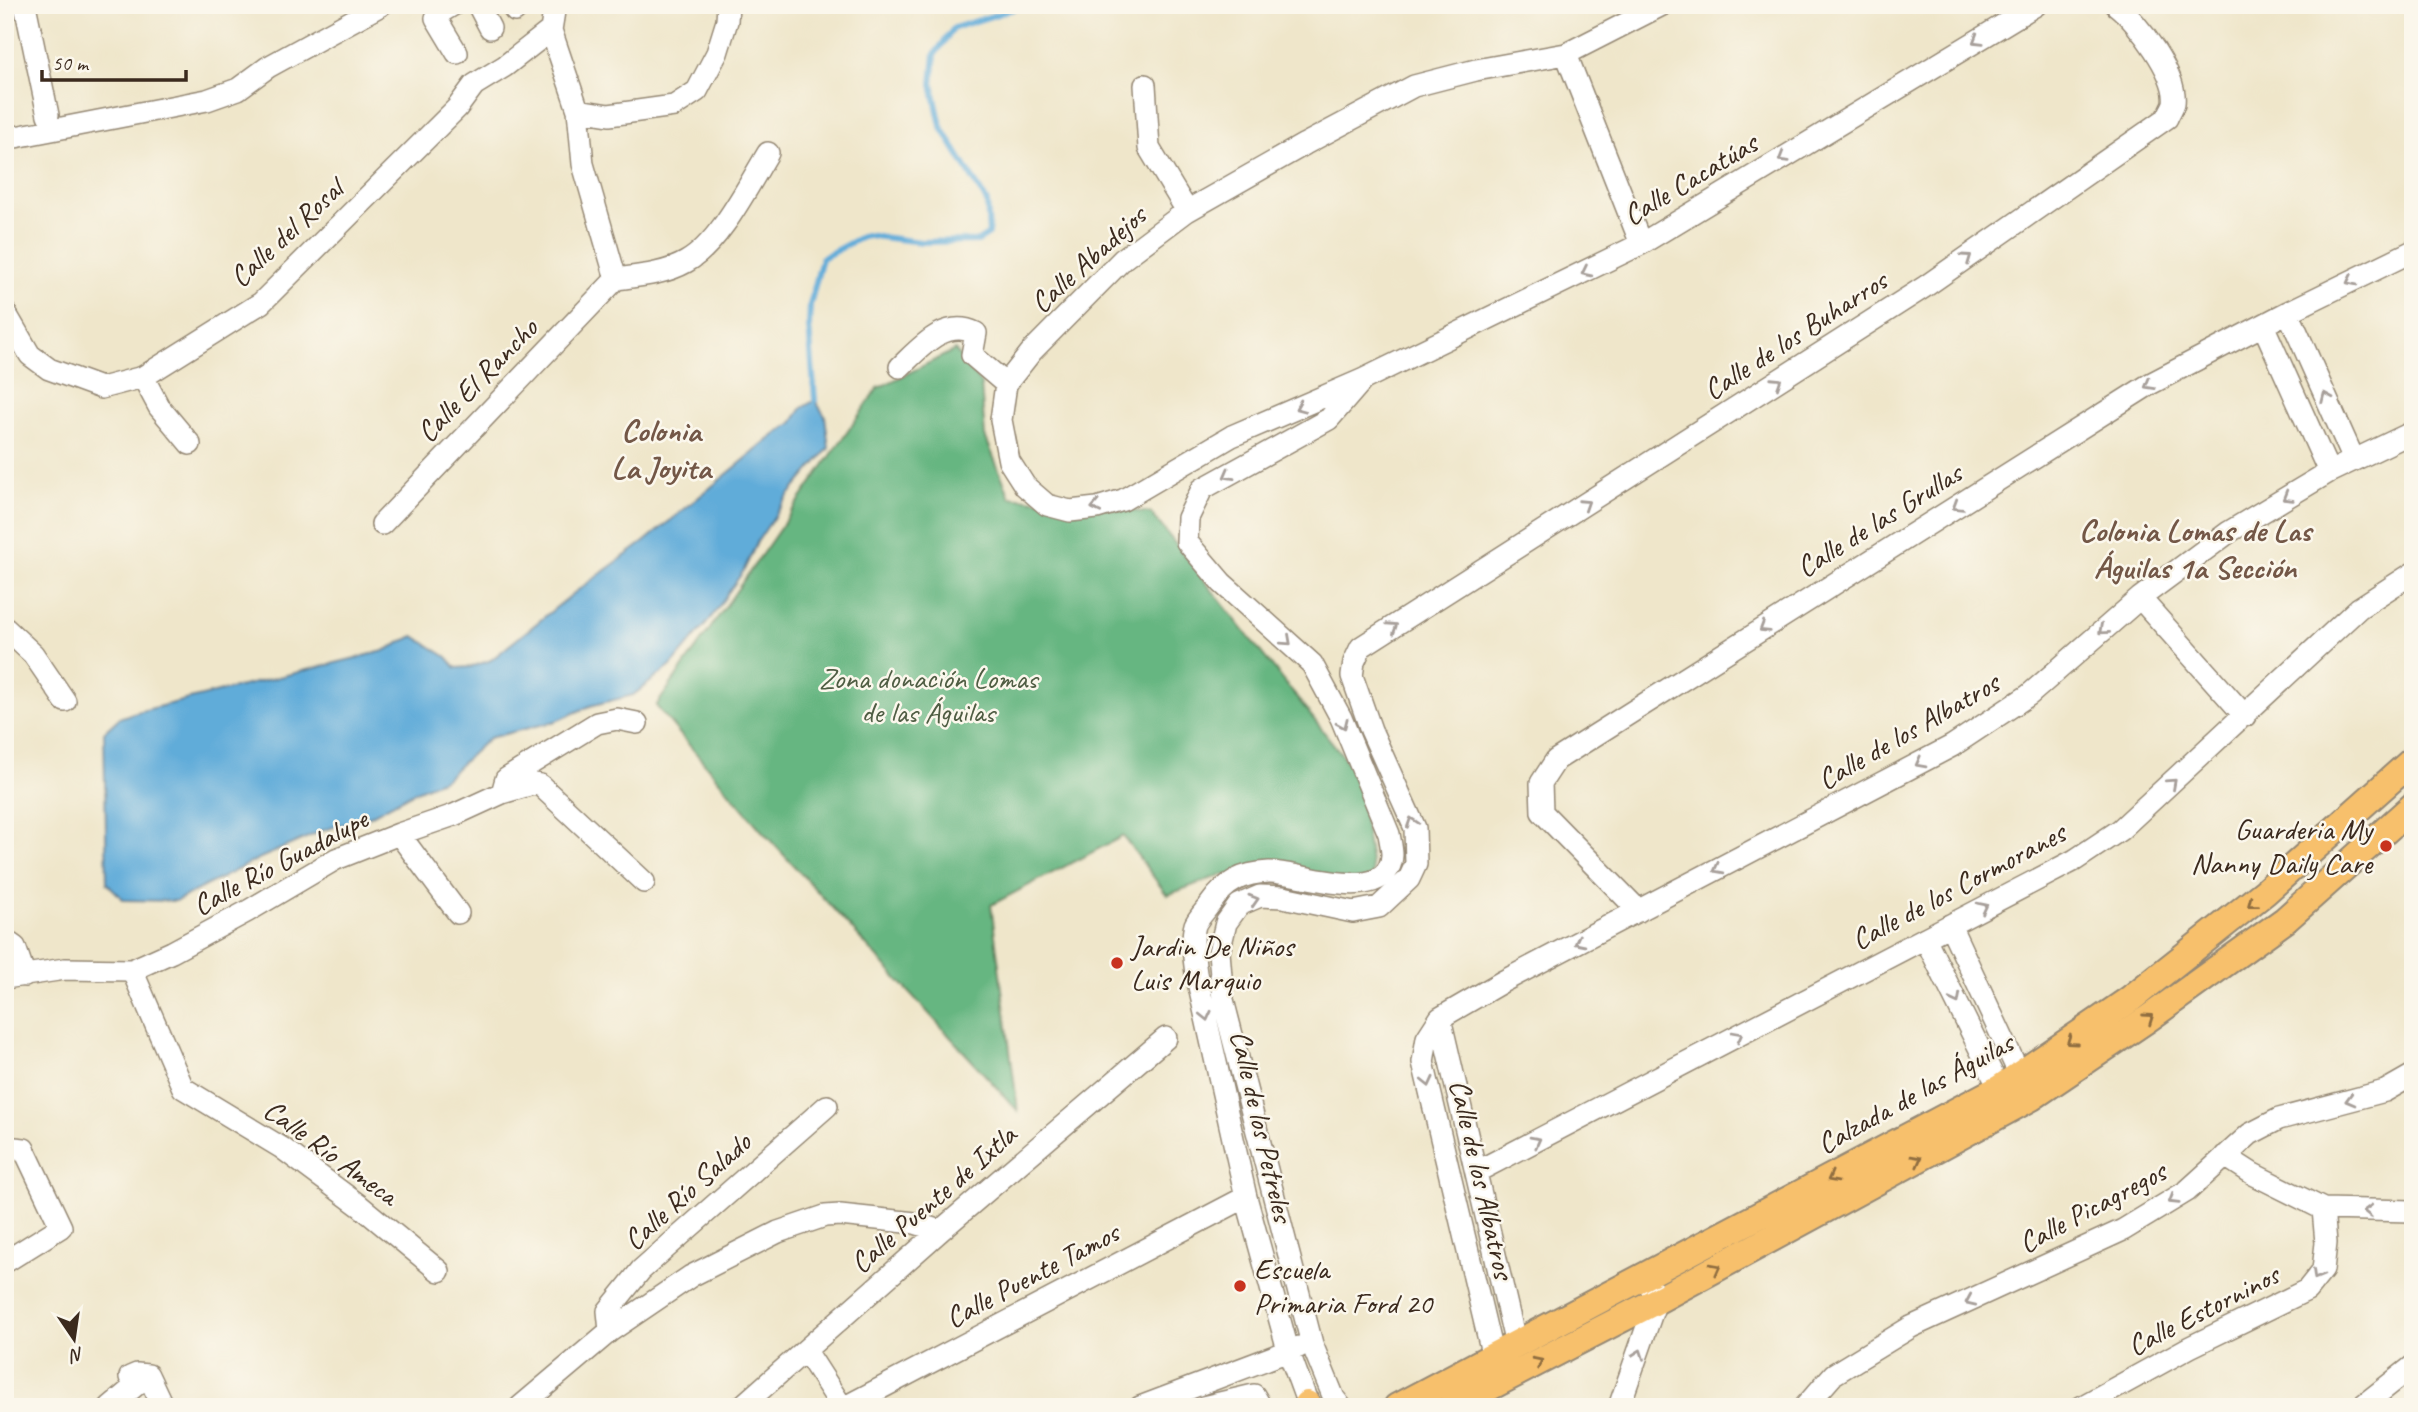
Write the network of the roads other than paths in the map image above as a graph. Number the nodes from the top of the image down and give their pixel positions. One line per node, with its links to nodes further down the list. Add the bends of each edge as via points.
1 (25, 5): 16 (street)
2 (381, 5): 17 (street, via 268,67 238,89 207,100)
3 (453, 5): 12 (street, via 436,18)
4 (478, 5): 10 (street)
5 (555, 5): 11 (street)
6 (728, 5): 15 (street, via 717,53 697,91 674,106 609,114)
7 (1662, 5): 13 (street, Calle Abadejos)
8 (2036, 5): 20 (street, Calle Cacatúas, one-way to 20)
9 (2116, 5): 38 (street, Calle de los Buharros, one-way to 9, via 1361,647 1926,286 2167,118 2174,102 2172,86 2157,52)
10 (489, 28)
11 (551, 30): 15 (street); 27 (street, Calle del Rosal, via 474,85 457,108 261,303)
12 (457, 53)
13 (1566, 54): 19 (street, Calle Abadejos, via 1476,69 1414,86); 20 (street)
14 (1145, 85): 19 (street, via 1149,148)
15 (578, 110): 22 (street, via 583,163)
16 (48, 115)
17 (5, 139)
18 (768, 153): 22 (street, via 711,243 685,262 653,274)
19 (1187, 211): 29 (street, Calle Abadejos, via 1123,259 1032,351)
20 (1641, 244): 28 (street, Calle Cacatúas, one-way to 28)
21 (2413, 251): 24 (street, Calle de las Grullas, one-way to 24)
22 (616, 279): 34 (street, Calle El Rancho)
23 (5, 312): 27 (street, Calle del Rosal, via 30,355 49,369 101,388)
24 (2288, 312): 25 (street, Calle de las Grullas); 32 (street, one-way to 24)
25 (2263, 325): 33 (street); 47 (street, Calle de las Grullas, one-way to 47, via 2150,384 1556,760 1541,783 1542,812)
26 (900, 367): 29 (street, via 941,331 964,327 976,333 972,355)
27 (143, 377): 31 (street, via 159,407)
28 (1362, 380): 29 (street, one-way to 29, via 1232,436 1123,500 1070,511 1047,505 1025,485 1009,461 1001,421); 62 (street, Calle de los Petreles, one-way to 62, via 1329,419 1202,489 1188,518 1187,542 1222,583 1312,663 1341,718 1389,834 1392,854 1389,868 1375,880 1355,885 1270,872 1240,877 1223,887 1195,925 1196,973)
29 (1006, 384)
30 (2413, 432): 32 (street, Calle de los Albatros)
31 (190, 444)
32 (2354, 460): 33 (street, Calle de los Albatros)
33 (2329, 472): 36 (street, Calle de los Albatros, one-way to 36, via 2229,532)
34 (382, 524)
35 (2413, 573): 40 (street, Calle de los Cormoranes, via 2359,608)
36 (2140, 598): 40 (street); 47 (street, Calle de los Albatros, one-way to 47, via 2029,695 1952,746)
37 (5, 628): 39 (street, via 33,654)
38 (1352, 676): 70 (street, Calle de los Petreles, one-way to 38, via 1223,1000 1219,952 1226,923 1239,905 1260,896 1353,912 1379,906 1409,879 1416,864 1415,828)
39 (65, 701)
40 (2245, 716): 49 (street, Calle de los Cormoranes, one-way to 40, via 2075,860 2120,830)
41 (637, 723): 43 (street, Calle Río Guadalupe, via 617,719 597,723 506,779)
42 (2413, 760): 57 (main road, Calzada de las Águilas, one-way to 57, via 2265,892)
43 (502, 793): 45 (street, Calle Río Guadalupe); 46 (street, via 540,785)
44 (2413, 806): 57 (main road, Calzada de las Águilas, one-way to 44, via 2146,1020 2285,920)
45 (399, 834): 48 (street); 52 (street, Calle Río Guadalupe, via 337,859)
46 (644, 883)
47 (1639, 911): 54 (street, Calle de los Albatros, one-way to 54)
48 (458, 913)
49 (1950, 925): 50 (street, Calle de los Cormoranes); 57 (street)
50 (1925, 938): 57 (street, one-way to 57); 61 (street, Calle de los Cormoranes, one-way to 50)
51 (5, 940): 53 (street, via 15,947)
52 (132, 970): 53 (street, Calle Río Guadalupe, via 65,969); 67 (street, Calle Río Ameca, via 183,1088 282,1148)
53 (15, 977)
54 (1440, 1018): 61 (street, Calle de los Albatros); 73 (street, Calle de los Albatros, one-way to 73, via 1427,1038 1423,1062)
55 (1166, 1038): 65 (street, Calle Puente de Ixtla)
56 (2413, 1074): 60 (street, Calle Picagregos, one-way to 60, via 2385,1091 2279,1119)
57 (2015, 1092): 68 (main road, Calzada de las Águilas)
58 (827, 1106): 69 (street, Calle Río Salado, via 641,1270 607,1311)
59 (14, 1148): 66 (street, via 61,1227)
60 (2225, 1156): 63 (street); 88 (street, Calle Picagregos, one-way to 88, via 2187,1191 2123,1230 1911,1327 1834,1374)
61 (1476, 1172): 73 (street, Calle de los Albatros)
62 (1247, 1197): 71 (street, Calle de los Petreles); 80 (street, Calle Puente Tamos)
63 (2323, 1209): 64 (street, one-way to 63); 89 (street, Calle Estorninos, one-way to 89, via 2323,1270 2307,1290)
64 (2413, 1211)
65 (940, 1231): 69 (street, via 915,1223 825,1216 778,1233 691,1276); 72 (street, Calle Puente de Ixtla)
66 (5, 1262)
67 (439, 1271)
68 (1652, 1289): 73 (main road, Calzada de las Águilas); 86 (main road, Calzada de las Águilas, one-way to 68); 87 (street, one-way to 68)
69 (610, 1331): 78 (street)
70 (1312, 1344): 71 (street); 84 (street, Calle de los Petreles)
71 (1288, 1350): 75 (street, Calle de los Petreles); 81 (street)
72 (806, 1351): 79 (street, Calle Puente de Ixtla); 80 (street)
73 (1505, 1351): 85 (main road, Calzada de las Águilas)
74 (2413, 1366): 90 (street)
75 (1308, 1406)
76 (110, 1407): 77 (street, via 139,1376)
77 (163, 1407)
78 (520, 1407)
79 (741, 1407)
80 (844, 1407)
81 (1140, 1407)
82 (1203, 1407): 83 (street, via 1254,1395)
83 (1261, 1407)
84 (1341, 1407)
85 (1397, 1407)
86 (1451, 1407)
87 (1619, 1407)
88 (1805, 1407)
89 (2081, 1407)
90 (2361, 1407)

